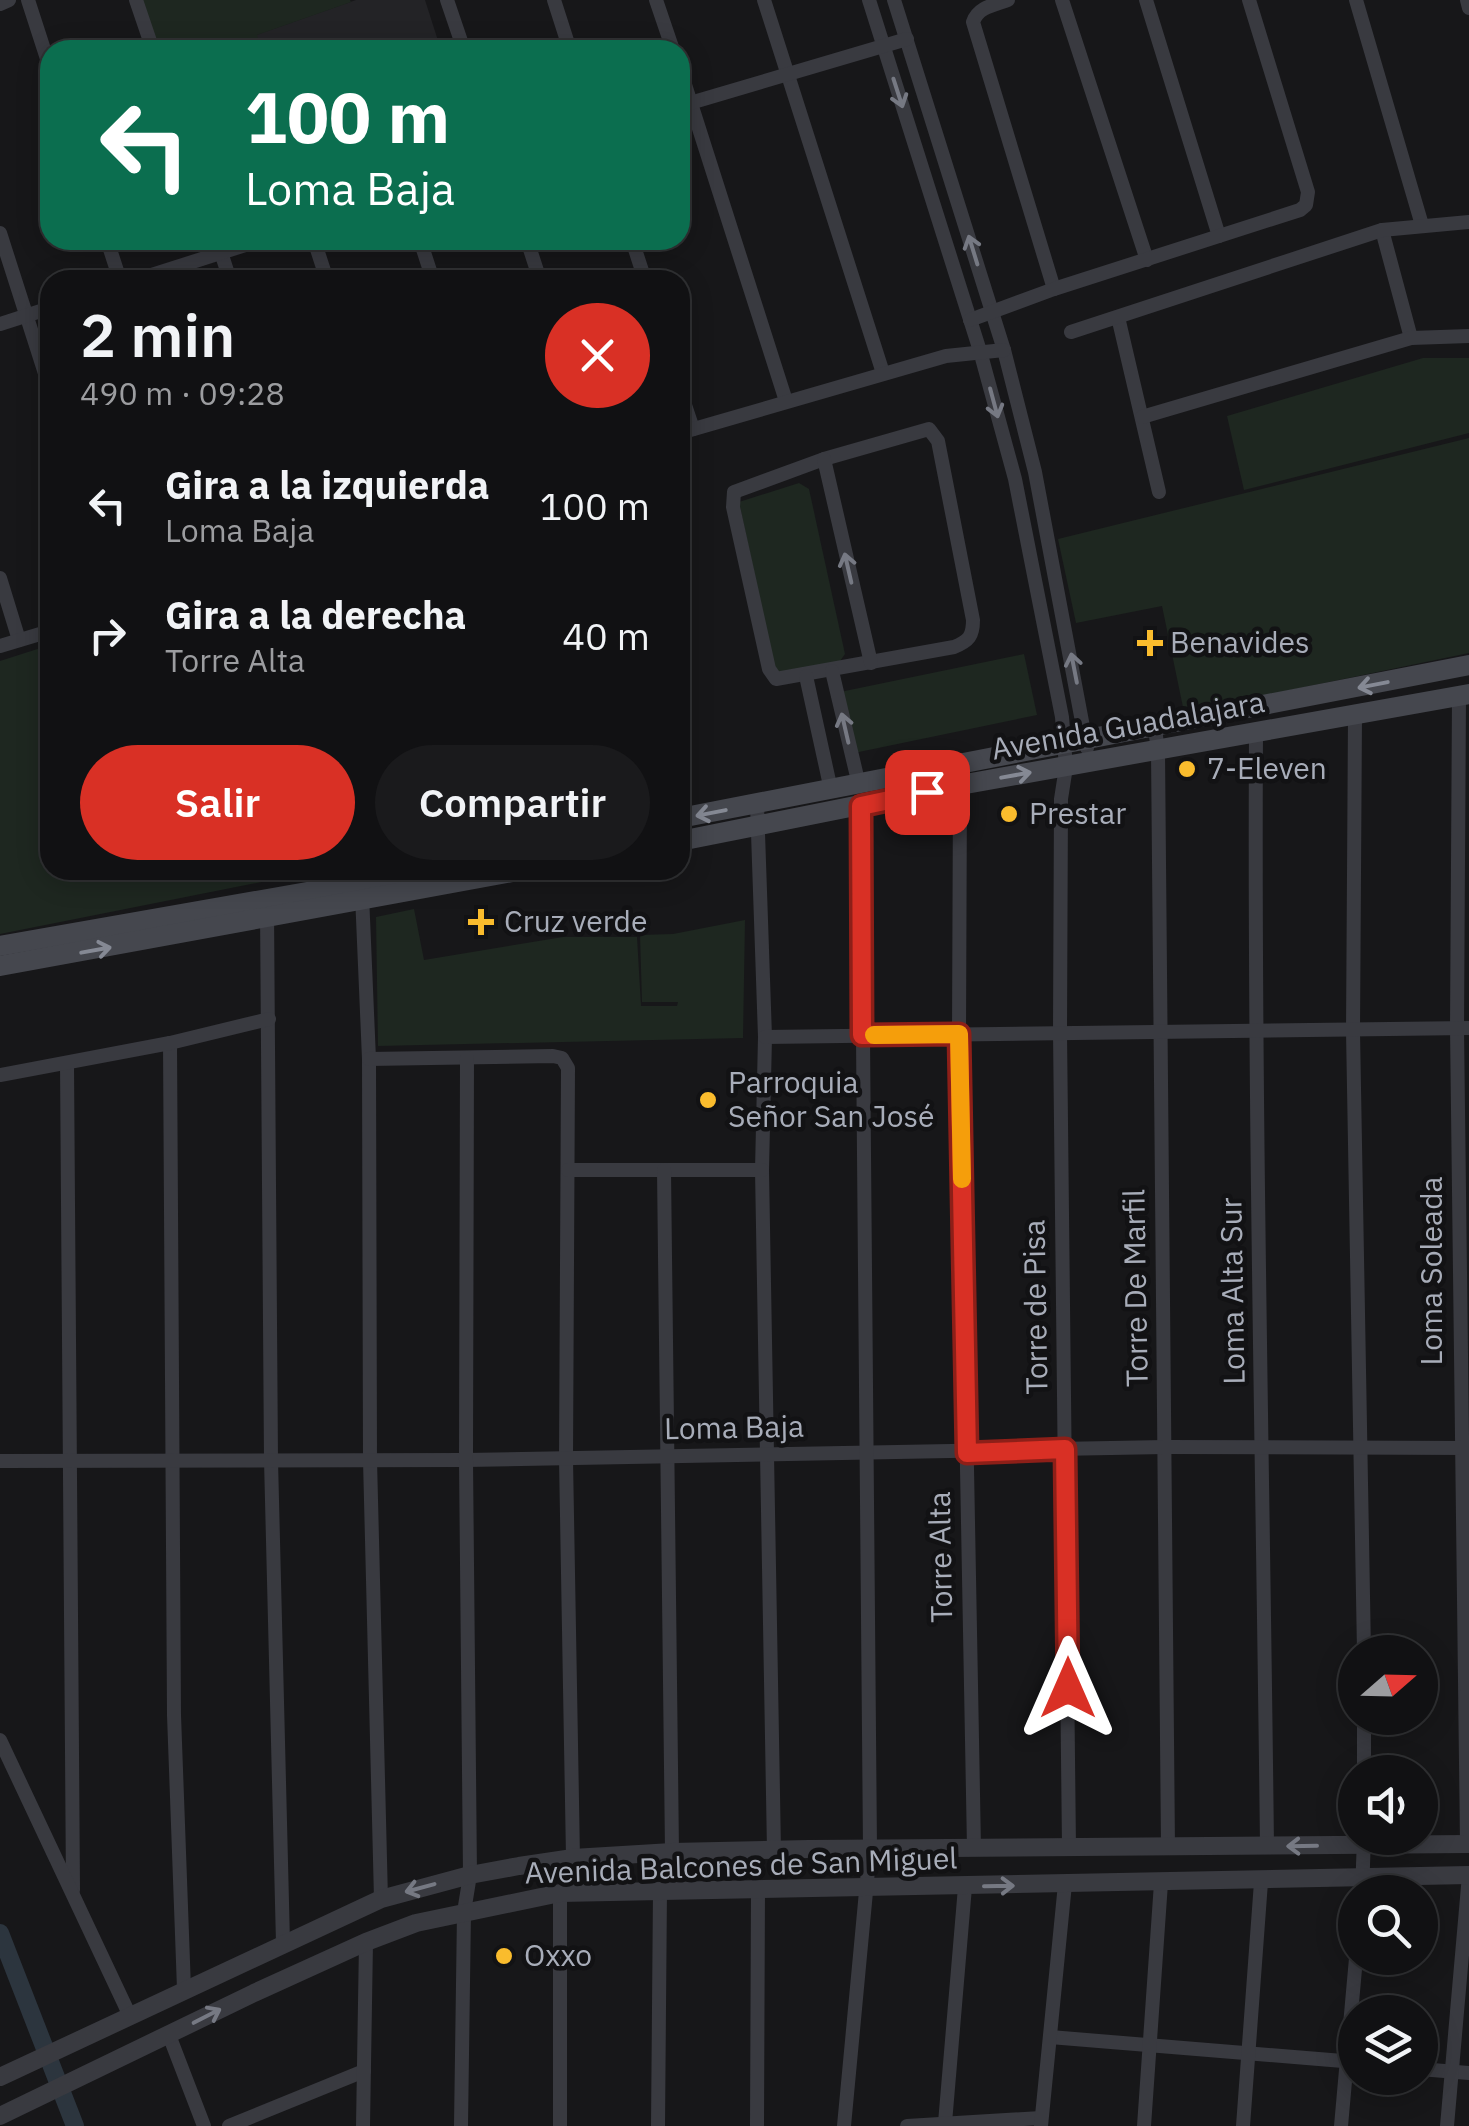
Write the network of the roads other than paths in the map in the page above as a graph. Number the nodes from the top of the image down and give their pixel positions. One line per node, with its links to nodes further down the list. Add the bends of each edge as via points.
1 (8, 0): 16 (street)
2 (28, 0): 19 (street)
3 (136, 0): 20 (street)
4 (447, 0): 21 (street)
5 (554, 0): 22 (street)
6 (656, 0): 23 (street)
7 (764, 0): 25 (street)
8 (868, 0): 24 (street, Torre de Pisa)
9 (894, 0): 18 (street)
10 (1008, 0): 36 (street, via 985,8 973,22)
11 (1062, 0): 34 (street)
12 (1146, 0): 32 (street)
13 (1248, 0): 32 (street, via 1308,200 1300,210)
14 (1356, 0): 29 (street)
15 (1467, 0): 17 (street)
16 (0, 4)
17 (1469, 8)
18 (907, 39): 24 (street); 38 (street, one-way to 18)
19 (41, 40)
20 (149, 40)
21 (461, 40)
22 (567, 40)
23 (670, 40)
24 (884, 47): 25 (street); 41 (street, Torre de Pisa, one-way to 41)
25 (788, 73): 26 (street); 49 (street)
26 (690, 103)
27 (690, 116): 50 (street)
28 (1469, 222): 29 (street)
29 (1422, 225): 30 (street)
30 (1382, 230): 40 (street); 45 (street)
31 (0, 233): 39 (street)
32 (1220, 236): 34 (street)
33 (211, 250): 35 (street)
34 (1147, 260): 36 (street)
35 (161, 270)
36 (1054, 289): 38 (street)
37 (40, 311): 39 (street)
38 (993, 312): 41 (street); 46 (street)
39 (27, 316): 42 (street); 48 (street)
40 (1118, 318): 43 (street); 51 (street)
41 (970, 320): 47 (street, Torre de Pisa)
42 (0, 324)
43 (1071, 332)
44 (1469, 336): 45 (street)
45 (1411, 338): 51 (street)
46 (1004, 350): 47 (street); 67 (street, one-way to 46, via 1036,472)
47 (980, 352): 49 (street); 68 (street, Torre de Pisa, one-way to 68, via 1015,479)
48 (40, 357)
49 (883, 373): 50 (street)
50 (786, 402): 52 (street)
51 (1142, 418): 54 (street)
52 (690, 430)
53 (824, 459): 59 (street, one-way to 53); 59 (street, via 921,430 934,432 938,441 972,634 954,648); 62 (street, via 740,488 732,498 769,668 776,679)
54 (1159, 492)
55 (0, 578): 57 (street)
56 (40, 634): 57 (street)
57 (19, 640): 58 (street)
58 (0, 646)
59 (871, 663): 61 (street)
60 (1469, 666): 65 (main road, Avenida Guadalajara, one-way to 65)
61 (832, 671): 62 (street); 74 (street, one-way to 61)
62 (806, 676): 73 (street)
63 (1464, 695): 64 (main road, Avenida Guadalajara); 84 (street, Loma Soleada)
64 (1354, 716): 66 (main road, Avenida Guadalajara); 88 (street)
65 (1154, 728): 67 (main road, Avenida Guadalajara); 69 (street, Torre De Marfil)
66 (1256, 734): 69 (main road, Avenida Guadalajara); 87 (street, Loma Alta Sur)
67 (1086, 741): 68 (main road, Avenida Guadalajara); 70 (street)
68 (1064, 745): 71 (street, Torre de Pisa); 74 (main road, Avenida Guadalajara)
69 (1158, 752): 70 (main road, Avenida Guadalajara); 85 (street, Torre De Marfil)
70 (1089, 764): 71 (main road, Avenida Guadalajara)
71 (1066, 767): 72 (main road, Avenida Guadalajara, one-way to 71); 86 (street, Torre de Pisa)
72 (960, 785): 74 (main road, Avenida Guadalajara); 89 (street, Torre Alta)
73 (831, 790): 74 (main road, Avenida Guadalajara); 75 (main road, Avenida Guadalajara)
74 (860, 795): 75 (main road, Avenida Guadalajara); 90 (street)
75 (758, 814): 76 (main road, Avenida Guadalajara, one-way to 76); 77 (main road, Avenida Guadalajara); 91 (street)
76 (690, 817)
77 (690, 837)
78 (410, 880): 79 (main road)
79 (362, 892): 80 (main road); 94 (street)
80 (266, 909): 81 (main road); 82 (main road, one-way to 80); 83 (street)
81 (0, 946)
82 (0, 966)
83 (269, 1018): 92 (street); 111 (street)
84 (1463, 1028): 88 (street); 103 (street, Loma Soleada)
85 (1161, 1030): 86 (street); 87 (street); 102 (street, Torre De Marfil)
86 (1060, 1032): 89 (street); 104 (street, Torre de Pisa)
87 (1254, 1032): 88 (street); 100 (street, Loma Alta Sur)
88 (1353, 1032): 101 (street)
89 (959, 1034): 90 (street); 106 (street, Torre Alta)
90 (862, 1035): 91 (street); 105 (street)
91 (764, 1037): 99 (street)
92 (170, 1043): 95 (street); 115 (street)
93 (467, 1058): 94 (street); 97 (street, via 554,1056 566,1062); 113 (street)
94 (369, 1059): 112 (street)
95 (67, 1064): 96 (street); 109 (street)
96 (0, 1075)
97 (568, 1170): 98 (street); 110 (street)
98 (664, 1170): 99 (street); 107 (street)
99 (762, 1170): 108 (street)
100 (1262, 1446): 101 (street, Loma Baja); 102 (street, Loma Baja); 121 (street, Loma Alta Sur)
101 (1362, 1446): 103 (street, Loma Baja); 116 (street)
102 (1165, 1447): 104 (street, Loma Baja); 124 (street, Torre De Marfil)
103 (1465, 1448): 120 (street, Loma Soleada)
104 (1065, 1449): 106 (street, Loma Baja); 123 (street, Torre de Pisa)
105 (866, 1453): 106 (street, Loma Baja); 108 (street, Loma Baja); 125 (street)
106 (967, 1453): 122 (street, Torre Alta)
107 (666, 1456): 108 (street, Loma Baja); 110 (street, Loma Baja); 127 (street)
108 (767, 1456): 126 (street)
109 (72, 1459): 114 (street, Loma Baja); 115 (street, Loma Baja); 139 (street)
110 (566, 1459): 113 (street, Loma Baja); 128 (street)
111 (270, 1460): 112 (street, Loma Baja); 115 (street, Loma Baja); 145 (street)
112 (370, 1460): 113 (street, Loma Baja); 142 (street)
113 (466, 1460): 129 (street)
114 (0, 1461)
115 (172, 1461): 146 (street)
116 (1364, 1635)
117 (0, 1740): 139 (street)
118 (1338, 1842): 121 (street, Avenida Balcones de San Miguel, one-way to 121)
119 (1438, 1843): 120 (street, Avenida Balcones de San Miguel)
120 (1468, 1844)
121 (1268, 1846): 124 (street, Avenida Balcones de San Miguel)
122 (974, 1848): 123 (street, Avenida Balcones de San Miguel); 125 (street, Avenida Balcones de San Miguel)
123 (1069, 1848): 124 (street, Avenida Balcones de San Miguel)
124 (1168, 1848)
125 (870, 1849): 126 (street, Avenida Balcones de San Miguel); 138 (street)
126 (774, 1851): 127 (street, Avenida Balcones de San Miguel)
127 (672, 1852): 128 (street, Avenida Balcones de San Miguel)
128 (573, 1858): 129 (street, Avenida Balcones de San Miguel)
129 (470, 1875): 142 (street, Avenida Balcones de San Miguel, one-way to 142); 143 (street)
130 (1469, 1875): 131 (street, Avenida Balcones de San Miguel); 155 (street)
131 (1438, 1878)
132 (1262, 1882): 133 (street, Avenida Balcones de San Miguel); 135 (street, Avenida Balcones de San Miguel); 151 (street)
133 (1161, 1883): 134 (street, Avenida Balcones de San Miguel); 150 (street)
134 (1065, 1884): 136 (street, Avenida Balcones de San Miguel, one-way to 134); 149 (street)
135 (1338, 1885)
136 (964, 1886): 138 (street, Avenida Balcones de San Miguel); 161 (street)
137 (758, 1888): 138 (street, Avenida Balcones de San Miguel); 140 (street, Avenida Balcones de San Miguel); 168 (street)
138 (865, 1888): 169 (street)
139 (73, 1890): 147 (street)
140 (660, 1890): 141 (street, Avenida Balcones de San Miguel); 167 (street)
141 (560, 1894): 143 (street, Avenida Balcones de San Miguel); 166 (street)
142 (381, 1899): 145 (street, Avenida Balcones de San Miguel)
143 (464, 1912): 144 (street, Avenida Balcones de San Miguel); 165 (street)
144 (366, 1942): 148 (street, Avenida Balcones de San Miguel, one-way to 144); 153 (street)
145 (283, 1943): 146 (street, Avenida Balcones de San Miguel)
146 (184, 1989): 147 (street, Avenida Balcones de San Miguel)
147 (130, 2016): 157 (street, Avenida Balcones de San Miguel)
148 (169, 2035): 159 (street, Avenida Balcones de San Miguel); 162 (street)
149 (1050, 2037): 150 (street); 160 (street)
150 (1151, 2046): 151 (street); 171 (street)
151 (1247, 2054): 152 (street); 172 (street)
152 (1338, 2060)
153 (364, 2070): 163 (street); 164 (street)
154 (1438, 2071): 155 (street)
155 (1450, 2072): 156 (street); 174 (street)
156 (1469, 2073)
157 (6, 2075)
158 (1345, 2095): 173 (street)
159 (0, 2116)
160 (1041, 2122): 161 (street)
161 (945, 2123): 170 (street)
162 (204, 2126)
163 (228, 2126)
164 (363, 2126)
165 (462, 2126)
166 (560, 2126)
167 (658, 2126)
168 (756, 2126)
169 (844, 2126)
170 (907, 2126)
171 (1144, 2126)
172 (1243, 2126)
173 (1341, 2126)
174 (1447, 2126)

